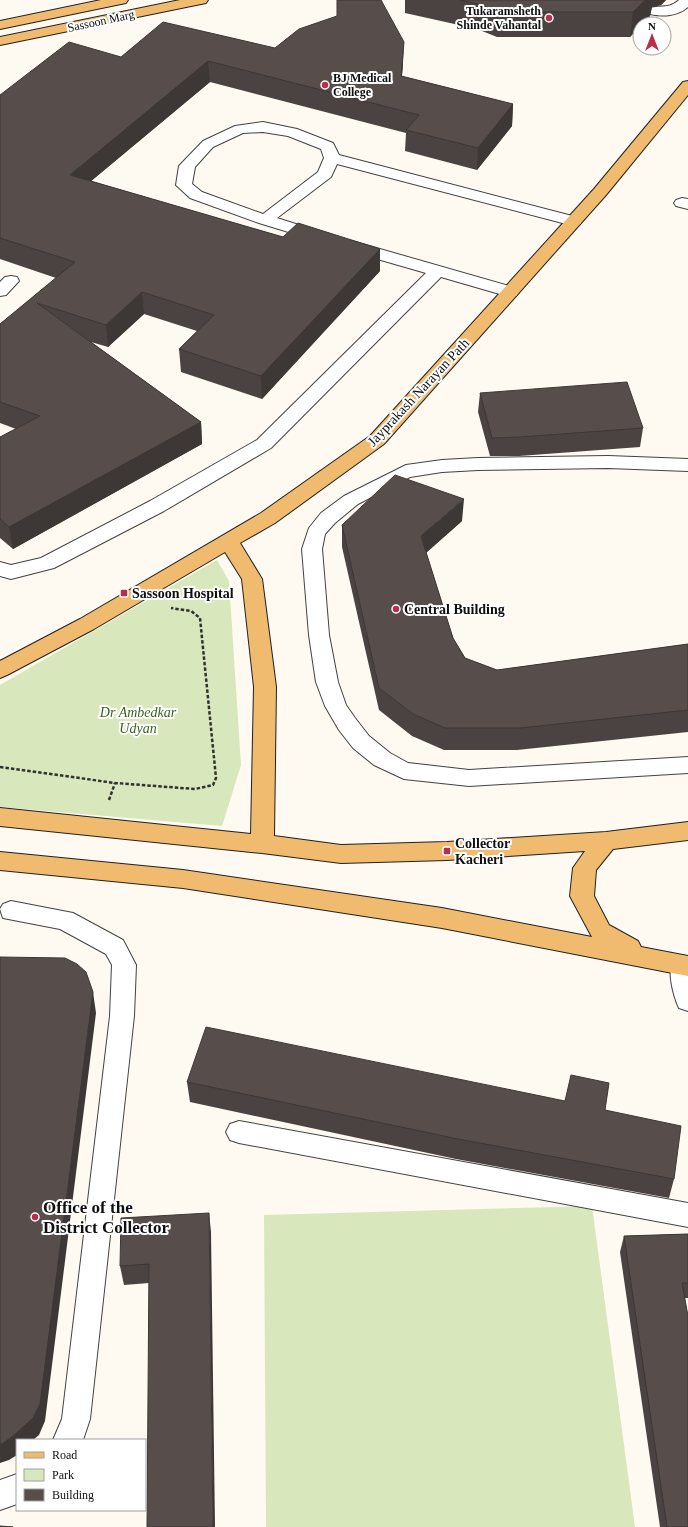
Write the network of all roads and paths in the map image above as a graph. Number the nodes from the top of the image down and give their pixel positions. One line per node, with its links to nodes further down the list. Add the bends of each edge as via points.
1 (121, 0): 4 (main road, Sassoon Marg)
2 (201, 0): 7 (main road, Sassoon Marg)
3 (687, 0): 5 (lane, via 678,9 668,12)
4 (95, 2): 6 (main road, Sassoon Marg)
5 (655, 11)
6 (0, 25)
7 (0, 41)
8 (688, 85): 11 (main road, Jayprakash Narayan Path)
9 (332, 158): 10 (lane, via 325,174); 10 (lane, via 328,146 292,132 263,127 240,129 208,144 187,166 184,185 196,195); 11 (lane)
10 (265, 220): 12 (lane)
11 (574, 221): 13 (main road, Jayprakash Narayan Path)
12 (438, 271): 13 (lane); 16 (lane, via 264,444 158,506 47,563 11,572)
13 (510, 292): 15 (main road, Jayprakash Narayan Path, via 377,440 268,518)
14 (688, 465): 19 (lane, via 608,462 478,464 406,471 351,500 328,518 316,533 312,549 319,635 327,682 336,706 347,724 361,742 382,759 404,771 469,778)
15 (228, 541): 18 (main road, Jayprakash Narayan Path, via 87,624); 24 (main road, via 252,579 265,687)
16 (0, 569)
17 (184, 609): 20 (path, via 200,618 216,778 213,785 195,789 115,783)
18 (0, 670)
19 (688, 765)
20 (0, 767)
21 (0, 817): 24 (main road)
22 (688, 831): 23 (main road)
23 (606, 841): 24 (main road, via 447,851 341,854); 27 (main road, via 586,868 582,896 600,932)
24 (262, 844)
25 (0, 861): 27 (main road, via 183,878 442,918)
26 (11, 911): 32 (lane, via 65,920 86,930 115,947 124,965 122,1016 76,1419)
27 (647, 958): 28 (main road)
28 (685, 965): 29 (lane)
29 (688, 1001)
30 (239, 1132): 31 (lane)
31 (688, 1215)
32 (68, 1439)
33 (16, 1489): 34 (lane)
34 (0, 1495)

